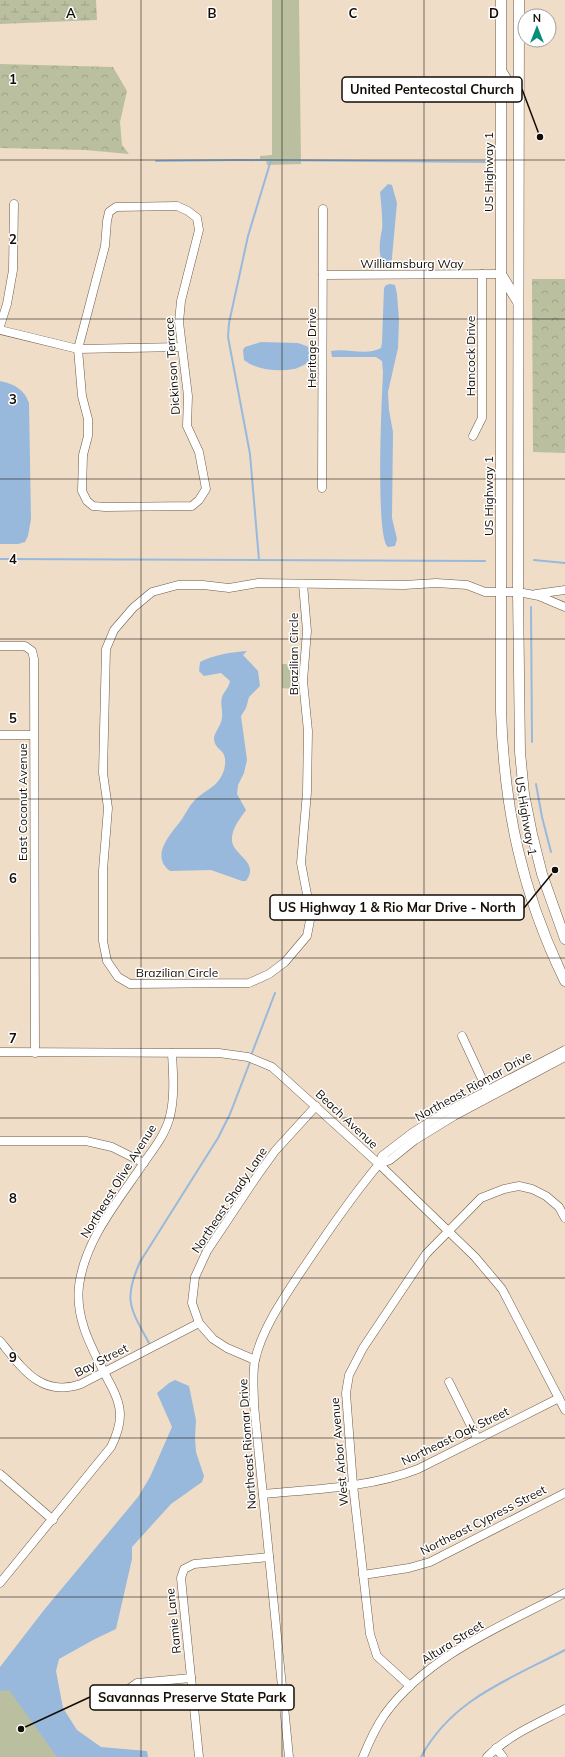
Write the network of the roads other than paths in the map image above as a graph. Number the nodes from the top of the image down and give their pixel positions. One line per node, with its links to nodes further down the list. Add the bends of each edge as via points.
1 (501, 0): 3 (main road, US Highway 1)
2 (519, 0): 4 (main road, US Highway 1)
3 (501, 71): 4 (main road); 8 (main road, US Highway 1)
4 (519, 101): 10 (main road, US Highway 1)
5 (14, 204): 11 (street, via 14,270)
6 (323, 209): 9 (street, Heritage Drive)
7 (482, 274): 8 (street, Williamsburg Way); 9 (street, Williamsburg Way); 15 (street, Hancock Drive, via 482,418)
8 (501, 274): 10 (main road); 19 (main road, US Highway 1)
9 (323, 275): 16 (street, Heritage Drive)
10 (519, 304): 20 (main road, US Highway 1)
11 (0, 326)
12 (0, 330): 14 (street)
13 (181, 347): 14 (street); 14 (street, Dickinson Terrace, via 178,322 199,230 197,218 177,206 116,207 109,212 106,221 105,246); 14 (street, Dickinson Terrace, via 188,396 187,426 200,452 206,489 200,500 192,506 105,507 93,506 87,501 82,491 82,473 88,419 82,396)
14 (78, 349)
15 (473, 436)
16 (322, 488)
17 (304, 584): 17 (street, Brazilian Circle, via 307,631 303,681 308,731 307,792 301,863 311,915 307,936 285,962 269,974 249,983 130,984 118,977 106,961 103,941 103,870 108,808 103,773 106,649 114,630 133,608 152,592 171,587 203,585 229,588 258,583); 19 (street, Brazilian Circle, via 436,583 467,585 484,592)
18 (565, 590): 21 (street)
19 (501, 592): 20 (street, Brazilian Circle); 27 (main road, US Highway 1, via 501,711 507,795 524,878 541,927)
20 (518, 592): 21 (street, Brazilian Circle); 26 (main road, US Highway 1, via 519,725 524,794 542,874)
21 (532, 595): 22 (street, Brazilian Circle)
22 (565, 607)
23 (0, 646): 25 (street, East Coconut Avenue, via 25,646 33,653)
24 (0, 735): 25 (street)
25 (33, 735): 31 (street, East Coconut Avenue)
26 (565, 939)
27 (565, 981)
28 (462, 1036): 34 (street)
29 (565, 1050): 34 (street, Northeast Riomar Drive)
30 (0, 1052): 31 (street, Beach Avenue)
31 (35, 1053): 32 (street, Beach Avenue)
32 (172, 1053): 35 (street, Beach Avenue, via 220,1053 257,1059 272,1067); 37 (street, Northeast Olive Avenue, via 173,1089 170,1116 161,1138)
33 (565, 1058): 34 (street, Northeast Riomar Drive)
34 (489, 1093): 38 (street, Northeast Riomar Drive, via 442,1114 412,1133 382,1156)
35 (316, 1106): 38 (street, Beach Avenue); 41 (street, Northeast Shady Lane, via 275,1152 207,1251 195,1277 192,1302)
36 (0, 1141): 37 (street, via 86,1141 112,1147)
37 (144, 1163): 44 (street, Northeast Olive Avenue, via 97,1235 84,1260 79,1288 80,1310 86,1335)
38 (378, 1164): 40 (street, Beach Avenue); 43 (street, Northeast Riomar Drive, via 287,1294 262,1339)
39 (565, 1218): 40 (street, West Arbor Avenue, via 559,1207 546,1196 519,1186 481,1198)
40 (448, 1232): 46 (street, Beach Avenue, via 475,1257 502,1288); 50 (street, West Arbor Avenue, via 426,1254 406,1282 363,1348 349,1375 346,1393)
41 (200, 1323): 43 (street, Northeast Shady Lane, via 213,1339); 44 (street, Bay Street)
42 (0, 1341): 44 (street, Bay Street, via 26,1372 47,1386 75,1386)
43 (255, 1360): 52 (street, Northeast Riomar Drive, via 254,1405)
44 (104, 1372): 53 (street, Northeast Olive Avenue, via 116,1395 120,1414 118,1431 111,1447)
45 (449, 1382): 48 (street)
46 (559, 1398): 47 (street, Beach Avenue); 48 (street, Northeast Oak Street)
47 (565, 1410)
48 (477, 1438): 50 (street, Northeast Oak Street, via 399,1477)
49 (0, 1474): 53 (street)
50 (353, 1486): 52 (street, Northeast Oak Street); 55 (street, West Arbor Avenue)
51 (565, 1493): 55 (street, Northeast Cypress Street, via 430,1562)
52 (263, 1494): 54 (street, Northeast Riomar Drive)
53 (53, 1520): 56 (street, Northeast Olive Avenue)
54 (269, 1557): 58 (street, Ramie Lane, via 194,1564 184,1569 181,1578); 64 (street, Northeast Riomar Drive)
55 (364, 1575): 59 (street, West Arbor Avenue, via 370,1634 377,1656)
56 (0, 1583)
57 (565, 1593): 59 (street, Altura Street, via 471,1642 436,1664)
58 (191, 1678): 60 (street, via 137,1683); 63 (street, Ramie Lane)
59 (410, 1686): 65 (street, Altura Street, via 386,1714 371,1737)
60 (123, 1693)
61 (565, 1709): 62 (street)
62 (496, 1748): 66 (street); 67 (street)
63 (199, 1757)
64 (289, 1757)
65 (363, 1757)
66 (487, 1757)
67 (503, 1757)

